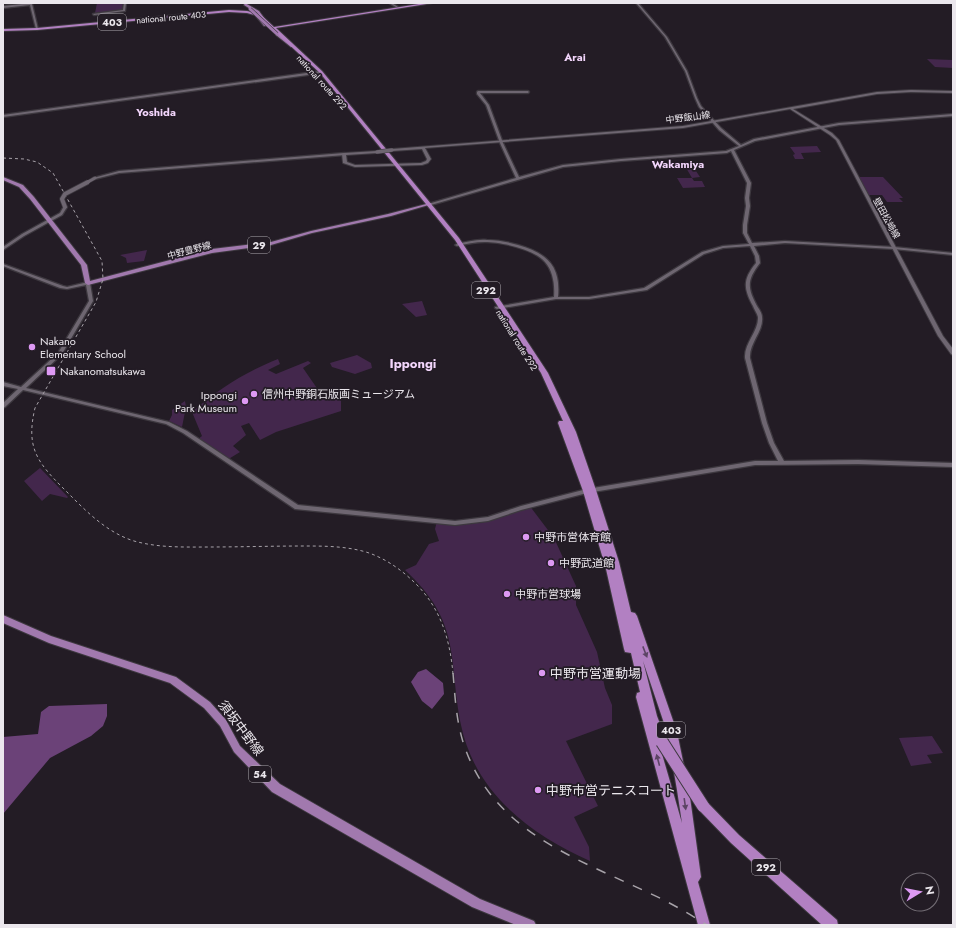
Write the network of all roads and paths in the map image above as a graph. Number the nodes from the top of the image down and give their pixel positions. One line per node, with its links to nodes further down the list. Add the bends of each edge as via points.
1 (125, 3): 9 (street, via 124,11)
2 (390, 3): 7 (street)
3 (431, 3): 7 (highway)
4 (636, 3): 21 (street, via 666,36 686,71 696,98)
5 (245, 4): 8 (main road); 8 (main road, bridge, via 244,10)
6 (3, 7): 12 (street, via 31,4)
7 (397, 7): 11 (highway)
8 (252, 12): 10 (highway); 10 (main road, bridge, via 260,13); 12 (highway, national route 403 / 403, via 220,12); 14 (main road, bridge)
9 (94, 14)
10 (266, 25): 11 (highway); 11 (highway); 14 (highway, national route 292 / 292)
11 (273, 28): 14 (highway, national route 292 / 292)
12 (37, 29): 13 (highway, national route 403 / 403)
13 (3, 30)
14 (294, 49): 15 (highway, national route 292 / 292)
15 (319, 73): 20 (street); 28 (highway, national route 292 / 292)
16 (528, 92): 23 (street, via 478,92 487,105)
17 (953, 92): 18 (main road, 中野飯山線, via 877,93)
18 (790, 108): 21 (main road, 中野飯山線); 22 (main road, 壁田松崎線)
19 (953, 115): 22 (street, via 846,123)
20 (3, 116)
21 (713, 122): 23 (main road, 中野飯山線); 24 (street)
22 (821, 128): 24 (street, via 754,140); 35 (main road, 壁田松崎線, via 837,140)
23 (502, 142): 25 (main road, 中野飯山線); 30 (street)
24 (741, 146): 26 (street)
25 (424, 148): 27 (main road, 中野飯山線, bridge); 28 (main road, via 429,159 427,162)
26 (733, 151): 30 (street, via 589,163 558,167); 34 (street, via 749,183 745,233)
27 (344, 154): 28 (main road, via 349,165); 32 (street, bridge, via 119,172 76,186 62,199 65,207 60,214)
28 (395, 165): 31 (highway, national route 292 / 292)
29 (3, 178): 32 (main road, via 25,189)
30 (518, 178): 31 (street)
31 (428, 204): 33 (highway, national route 292 / 292); 39 (main road, 中野豊野線 / 29, via 271,243 212,251)
32 (49, 221): 36 (street); 39 (main road, via 84,265)
33 (459, 245): 40 (street, via 491,241 540,255 548,261 558,286); 41 (highway, national route 292 / 292)
34 (752, 245): 35 (street, via 785,242); 40 (street, via 723,247 703,253 646,289 589,298); 46 (street, via 758,263 751,271 747,285 748,294 760,315 759,327 747,354 762,417 772,446)
35 (894, 248): 37 (street); 42 (main road, 壁田松崎線, via 941,336)
36 (3, 249)
37 (953, 254)
38 (3, 266): 39 (street, via 62,287)
39 (88, 283): 44 (street, via 91,301 76,328 58,356)
40 (556, 298): 41 (street)
41 (500, 308): 48 (highway, national route 292 / 292, via 554,404)
42 (953, 353)
43 (3, 384): 44 (street)
44 (22, 388): 45 (street); 48 (street, via 167,423 185,432 297,506 455,523 488,519 520,508)
45 (3, 406)
46 (782, 462): 47 (street); 48 (street, via 732,465)
47 (953, 465)
48 (590, 491): 49 (highway, national route 292 / 292)
49 (612, 566): 51 (highway, 403, one-way to 49, via 645,713); 51 (highway, 403, one-way to 51, via 672,732 683,790); 54 (highway, national route 292 / 292, bridge, via 643,684 662,742 680,774 703,806 735,839)
50 (3, 619): 52 (main road, 須坂中野線 / 54, via 49,639 174,680 207,705 223,723 237,749 276,788 476,903)
51 (698, 906): 53 (highway, 403)
52 (530, 925)
53 (704, 925)
54 (832, 925)

